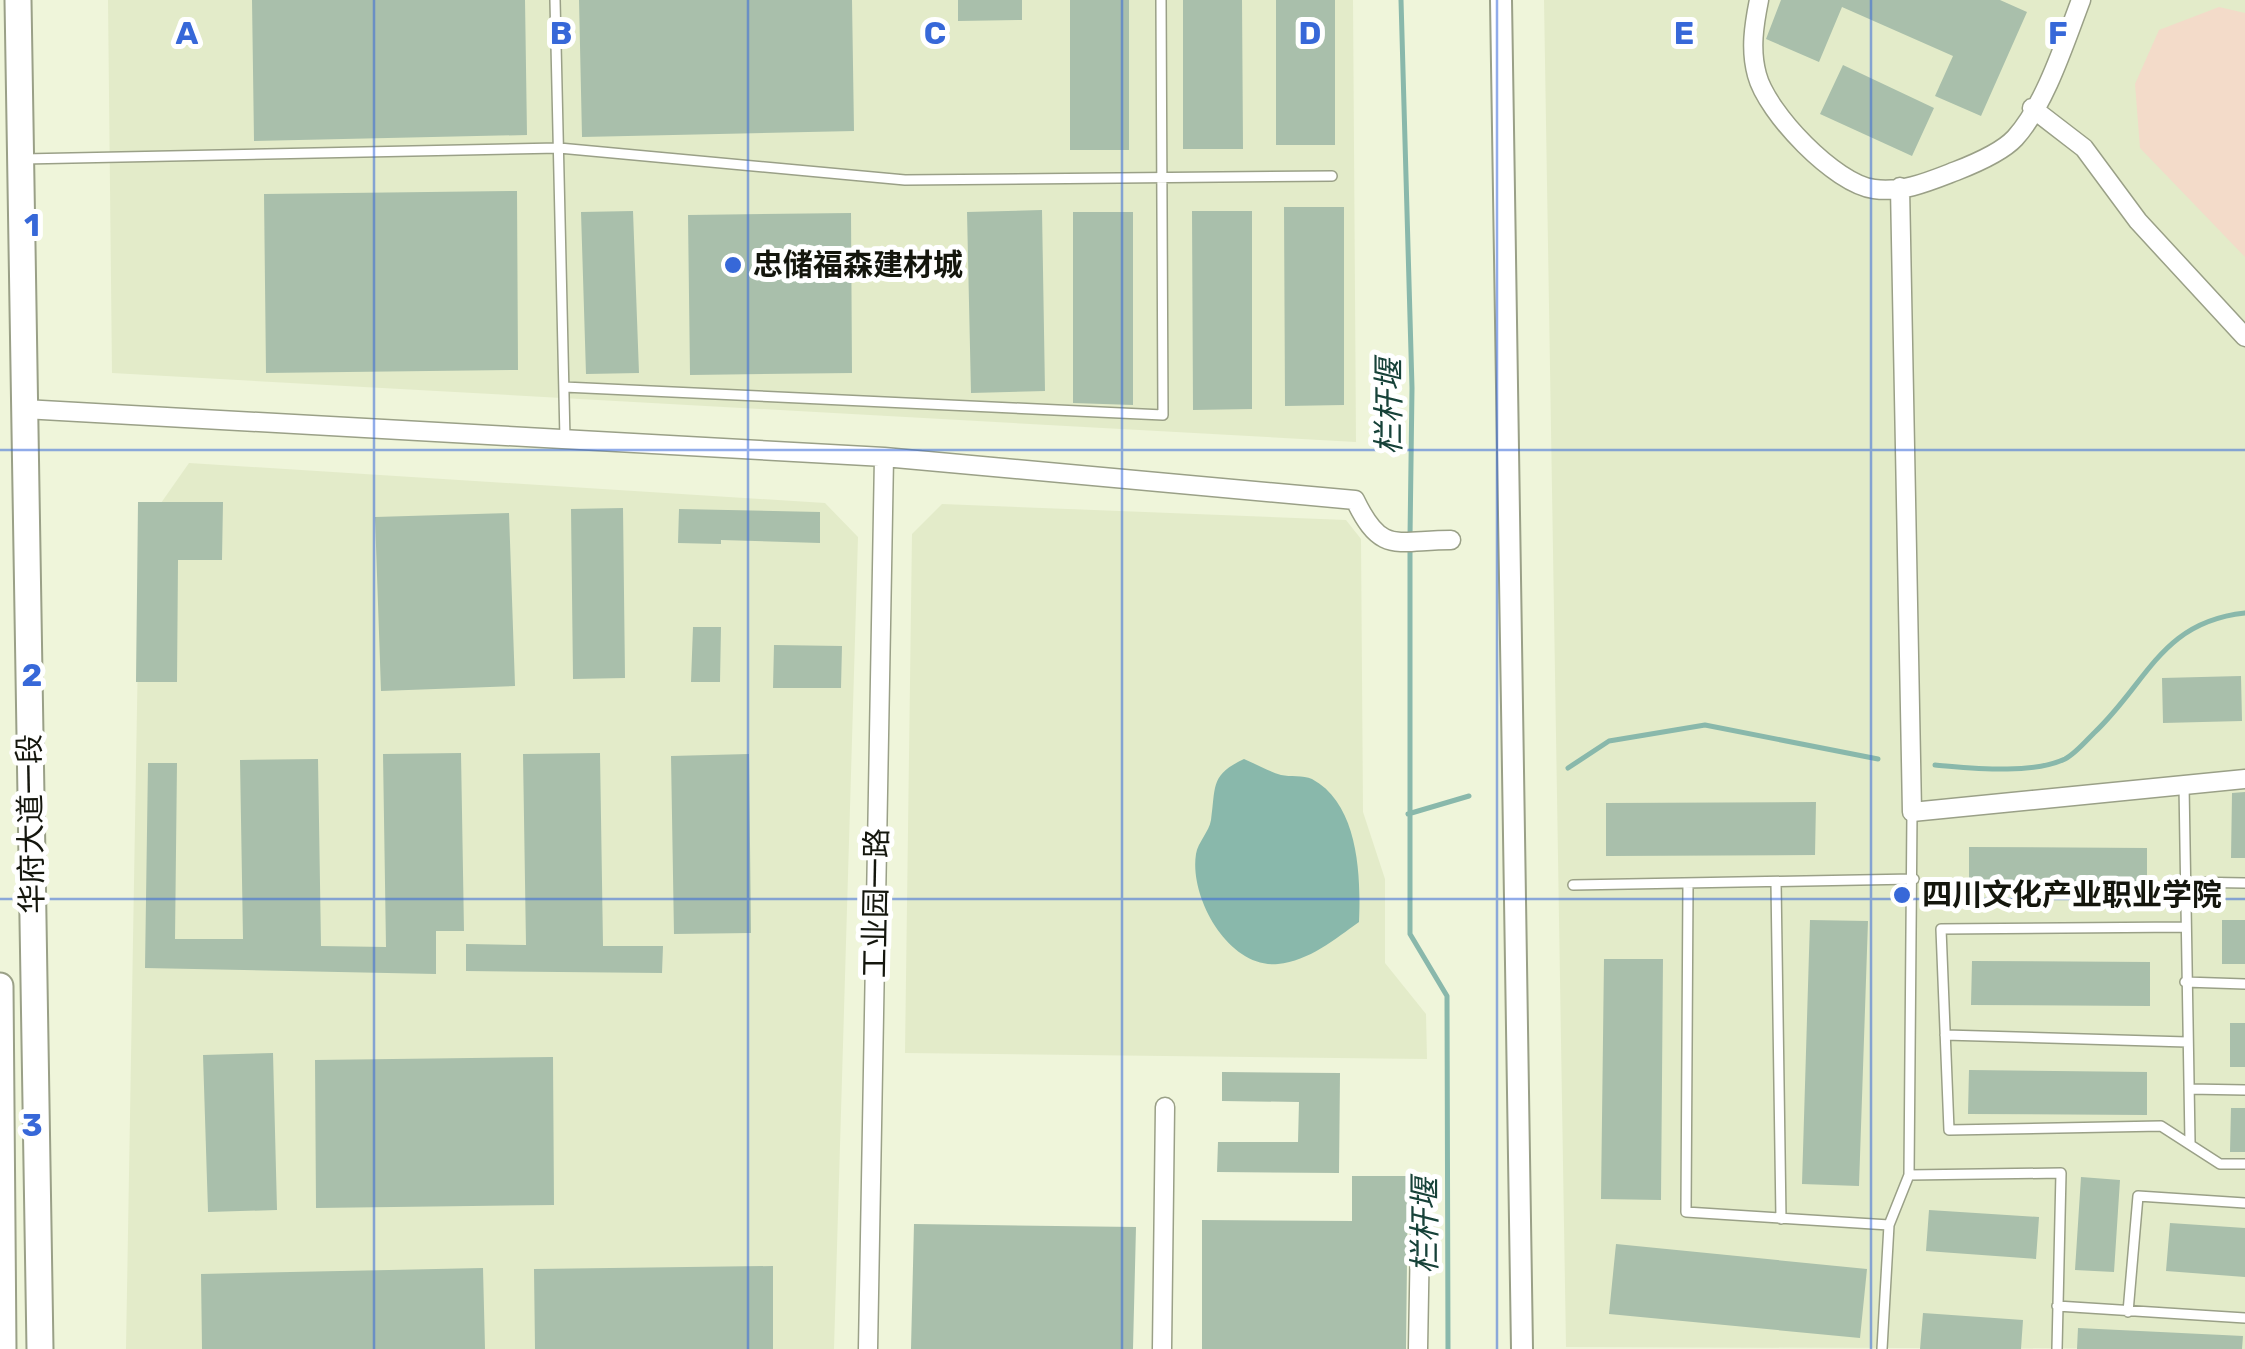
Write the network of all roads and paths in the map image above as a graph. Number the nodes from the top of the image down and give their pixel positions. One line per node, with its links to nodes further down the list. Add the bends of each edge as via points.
1 (18, 0): 9 (main road, 华府大道一段)
2 (554, 0): 8 (lane)
3 (1161, 0): 10 (lane)
4 (1501, 0): 52 (street)
5 (1759, 0): 12 (street, via 1752,34 1757,78 1787,125 1835,171 1872,189)
6 (2081, 0): 7 (street)
7 (2032, 108): 12 (street, via 2015,138 1972,166); 13 (street, via 2084,148 2138,220)
8 (559, 148): 9 (lane); 10 (lane, via 905,180); 14 (lane)
9 (20, 159): 15 (main road, 华府大道一段)
10 (1162, 176): 11 (lane); 14 (lane, via 1164,415)
11 (1332, 176)
12 (1900, 188): 21 (street)
13 (2245, 337)
14 (564, 386): 16 (lane)
15 (24, 409): 16 (street); 48 (main road, 华府大道一段)
16 (566, 440): 17 (street)
17 (884, 457): 18 (street, via 1355,500 1371,533 1388,542); 49 (street, 工业园一路)
18 (1451, 540)
19 (2245, 780): 20 (street)
20 (2184, 782): 21 (street); 24 (lane)
21 (1912, 812): 22 (lane)
22 (1914, 879): 23 (lane); 39 (lane)
23 (1776, 882): 25 (lane); 41 (lane)
24 (2185, 882): 26 (lane); 28 (lane)
25 (1688, 883): 27 (lane); 41 (lane, via 1686,1212)
26 (2245, 883)
27 (1573, 885)
28 (2185, 928): 29 (lane); 32 (lane, via 1942,929)
29 (2185, 982): 30 (lane); 33 (lane)
30 (2245, 984)
31 (0, 986): 47 (main road)
32 (1946, 1035): 33 (lane); 37 (lane, via 1949,1130 2161,1126)
33 (2187, 1042): 34 (lane)
34 (2189, 1089): 35 (lane); 37 (lane)
35 (2245, 1090)
36 (1165, 1107): 50 (street)
37 (2190, 1142): 38 (lane, via 2220,1164)
38 (2245, 1164)
39 (1909, 1175): 42 (lane); 44 (lane, via 2061,1173)
40 (2245, 1204): 45 (lane, via 2138,1196)
41 (1781, 1220): 42 (lane)
42 (1889, 1225): 53 (lane)
43 (1420, 1235): 51 (street)
44 (2057, 1306): 45 (lane); 54 (lane)
45 (2128, 1312): 46 (lane)
46 (2245, 1318)
47 (4, 1349)
48 (40, 1349)
49 (868, 1349)
50 (1162, 1349)
51 (1418, 1349)
52 (1522, 1349)
53 (1882, 1349)
54 (2056, 1349)

